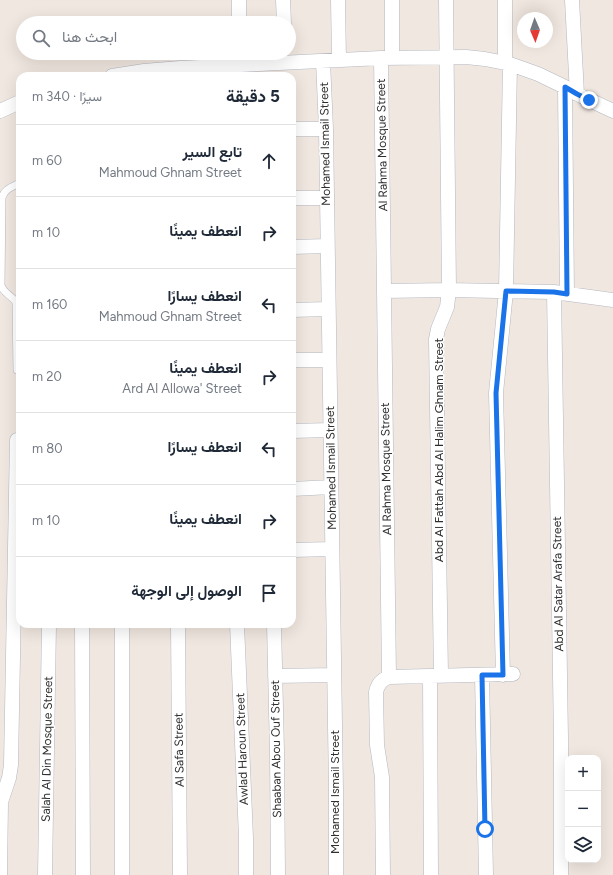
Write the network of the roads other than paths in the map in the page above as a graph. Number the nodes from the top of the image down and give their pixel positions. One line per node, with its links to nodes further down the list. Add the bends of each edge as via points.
1 (239, 0): 8 (street)
2 (283, 0): 9 (street)
3 (338, 0): 14 (street)
4 (392, 0): 11 (street, Al Rahma Mosque Street)
5 (446, 0): 10 (street, Abd Al Fattah Abd Al Halim Ghnam Street)
6 (505, 0): 16 (street)
7 (572, 0): 20 (street, Abd Al Satar Arafa Street)
8 (239, 16)
9 (284, 16)
10 (446, 57): 11 (street); 16 (street); 31 (street, Abd Al Fattah Abd Al Halim Ghnam Street)
11 (386, 58): 14 (street); 32 (street, Al Rahma Mosque Street)
12 (296, 59): 15 (street)
13 (272, 60): 17 (street)
14 (339, 60): 15 (street)
15 (323, 61): 25 (street, Mohamed Ismail Street)
16 (507, 63): 20 (street, via 538,74); 33 (street)
17 (241, 65): 19 (street)
18 (138, 72): 19 (street)
19 (180, 72)
20 (571, 91): 23 (street); 34 (street, Abd Al Satar Arafa Street)
21 (16, 104): 22 (street)
22 (0, 111)
23 (613, 111)
24 (296, 129): 25 (street)
25 (326, 129): 28 (street, Mohamed Ismail Street)
26 (16, 185): 36 (lane, via 3,194 1,285)
27 (296, 198): 28 (street)
28 (327, 198): 29 (street, Mohamed Ismail Street)
29 (327, 246): 30 (street); 37 (street, Mohamed Ismail Street)
30 (296, 247)
31 (449, 290): 32 (street); 33 (street); 57 (street, Abd Al Fattah Abd Al Halim Ghnam Street, via 447,307 436,339)
32 (384, 291): 58 (street, Al Rahma Mosque Street)
33 (506, 291): 34 (street); 55 (street, via 496,393 508,675)
34 (560, 293): 35 (street); 70 (street, Abd Al Satar Arafa Street)
35 (613, 300)
36 (16, 302)
37 (328, 309): 38 (street); 40 (street, Mohamed Ismail Street)
38 (296, 310)
39 (296, 360): 40 (street)
40 (329, 360): 41 (street, Mohamed Ismail Street)
41 (330, 430): 42 (street); 43 (street, Mohamed Ismail Street)
42 (296, 431)
43 (331, 487): 44 (street); 46 (street, Mohamed Ismail Street)
44 (296, 489)
45 (16, 494): 59 (street, via 11,765 1,802)
46 (332, 549): 47 (street); 54 (street, Mohamed Ismail Street)
47 (296, 550)
48 (49, 628): 60 (street, Salah Al Din Mosque Street)
49 (82, 628): 61 (street)
50 (122, 628): 62 (street)
51 (178, 628): 63 (street, Al Safa Street)
52 (237, 628): 64 (street, Awlad Haroun Street)
53 (274, 628): 56 (street, Shaaban Abou Ouf Street)
54 (334, 675): 56 (street); 66 (street, Mohamed Ismail Street)
55 (482, 675): 57 (street); 69 (street)
56 (275, 676): 65 (street, Shaaban Abou Ouf Street)
57 (435, 676): 58 (street); 68 (street, Abd Al Fattah Abd Al Halim Ghnam Street)
58 (389, 677): 67 (street, via 382,680 376,692 377,745 382,777)
59 (0, 875)
60 (45, 875)
61 (83, 875)
62 (122, 875)
63 (180, 875)
64 (246, 875)
65 (278, 875)
66 (336, 875)
67 (383, 875)
68 (431, 875)
69 (486, 875)
70 (560, 875)

